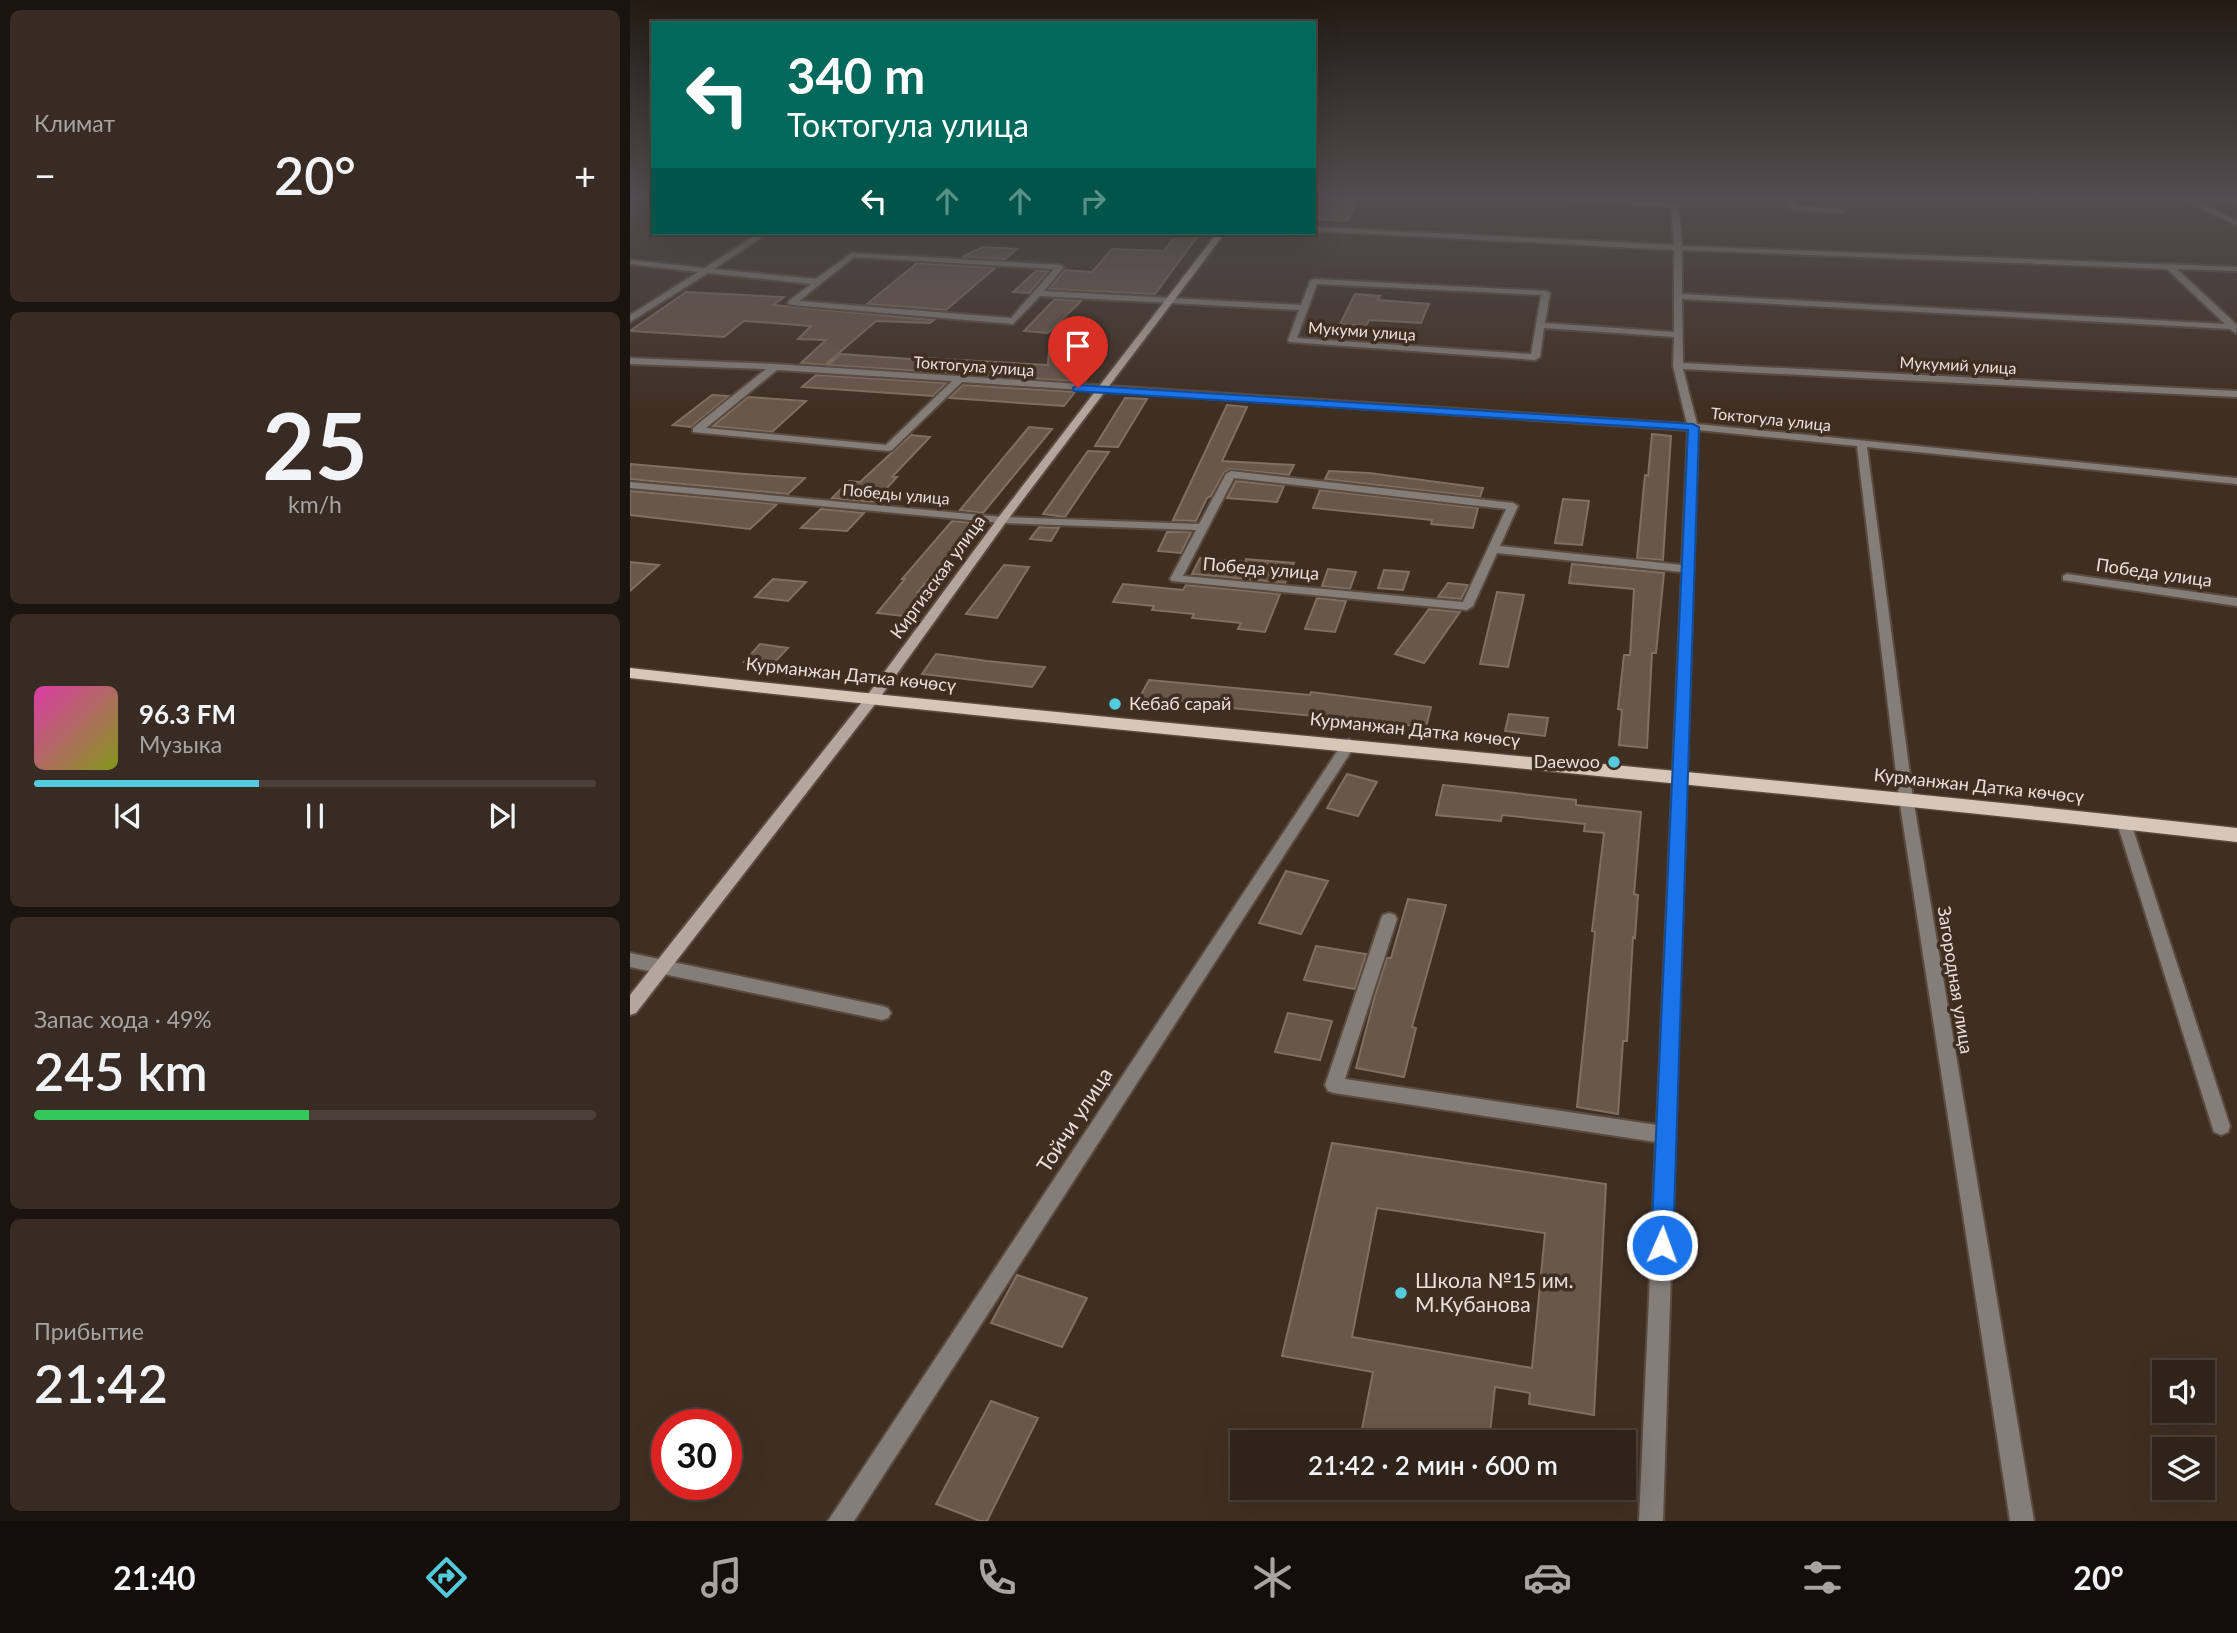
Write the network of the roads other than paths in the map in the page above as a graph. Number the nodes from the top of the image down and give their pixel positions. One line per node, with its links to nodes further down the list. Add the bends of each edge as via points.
1 (705, 270): 13 (street)
2 (714, 270): 8 (street)
3 (833, 270): 8 (street)
4 (1057, 270): 9 (street)
5 (1191, 270): 11 (street, Киргизская улица)
6 (1678, 270): 10 (street)
7 (2173, 270): 15 (street)
8 (818, 282): 9 (street, via 793,303 1013,321)
9 (1038, 293): 11 (street)
10 (1678, 296): 15 (street); 16 (street)
11 (1167, 300): 12 (street); 21 (street, Киргизская улица)
12 (1302, 308): 14 (street, Мукуми улица, via 1314,281 1546,293); 14 (street, Мукуми улица, via 1292,340 1535,357)
13 (630, 319)
14 (1540, 325): 16 (street)
15 (2235, 329)
16 (1678, 335): 18 (street)
17 (630, 360): 19 (street, Токтогула улица)
18 (1678, 366): 22 (street, Мукумий улица); 23 (street)
19 (775, 367): 20 (street, Токтогула улица); 20 (street, via 697,430 888,448)
20 (958, 381): 21 (street, Токтогула улица)
21 (1102, 390): 23 (street, Токтогула улица); 27 (street, Киргизская улица)
22 (2237, 394)
23 (1693, 427): 24 (street, Токтогула улица); 30 (street)
24 (1862, 444): 25 (street, Токтогула улица); 37 (street, Загородная улица)
25 (2237, 481)
26 (630, 485): 27 (street, Победы улица)
27 (1002, 520): 28 (street, Победы улица); 34 (street, Киргизская улица)
28 (1202, 527): 29 (street, Победа улица, via 1231,474 1513,506); 29 (street, Победа улица, via 1176,579 1467,606)
29 (1493, 549): 30 (street)
30 (1688, 569): 36 (street)
31 (2067, 578): 32 (street, Победа улица)
32 (2237, 602)
33 (630, 673): 34 (main road, Курманжан Датка көчөсү)
34 (870, 700): 35 (main road, Курманжан Датка көчөсү); 42 (street, Киргизская улица)
35 (1349, 744): 36 (main road, Курманжан Датка көчөсү); 47 (street, Тойчи улица)
36 (1681, 778): 37 (main road, Курманжан Датка көчөсү); 46 (street)
37 (1906, 798): 38 (main road, Курманжан Датка көчөсү); 49 (street, Загородная улица)
38 (2124, 823): 39 (main road, Курманжан Датка көчөсү); 45 (street)
39 (2237, 835)
40 (1389, 919): 46 (street, via 1334,1086)
41 (630, 960): 42 (street)
42 (662, 964): 43 (street, Киргизская улица); 44 (street)
43 (630, 1008)
44 (882, 1013)
45 (2221, 1126)
46 (1667, 1135): 48 (street)
47 (839, 1521)
48 (1651, 1521)
49 (2022, 1521)

